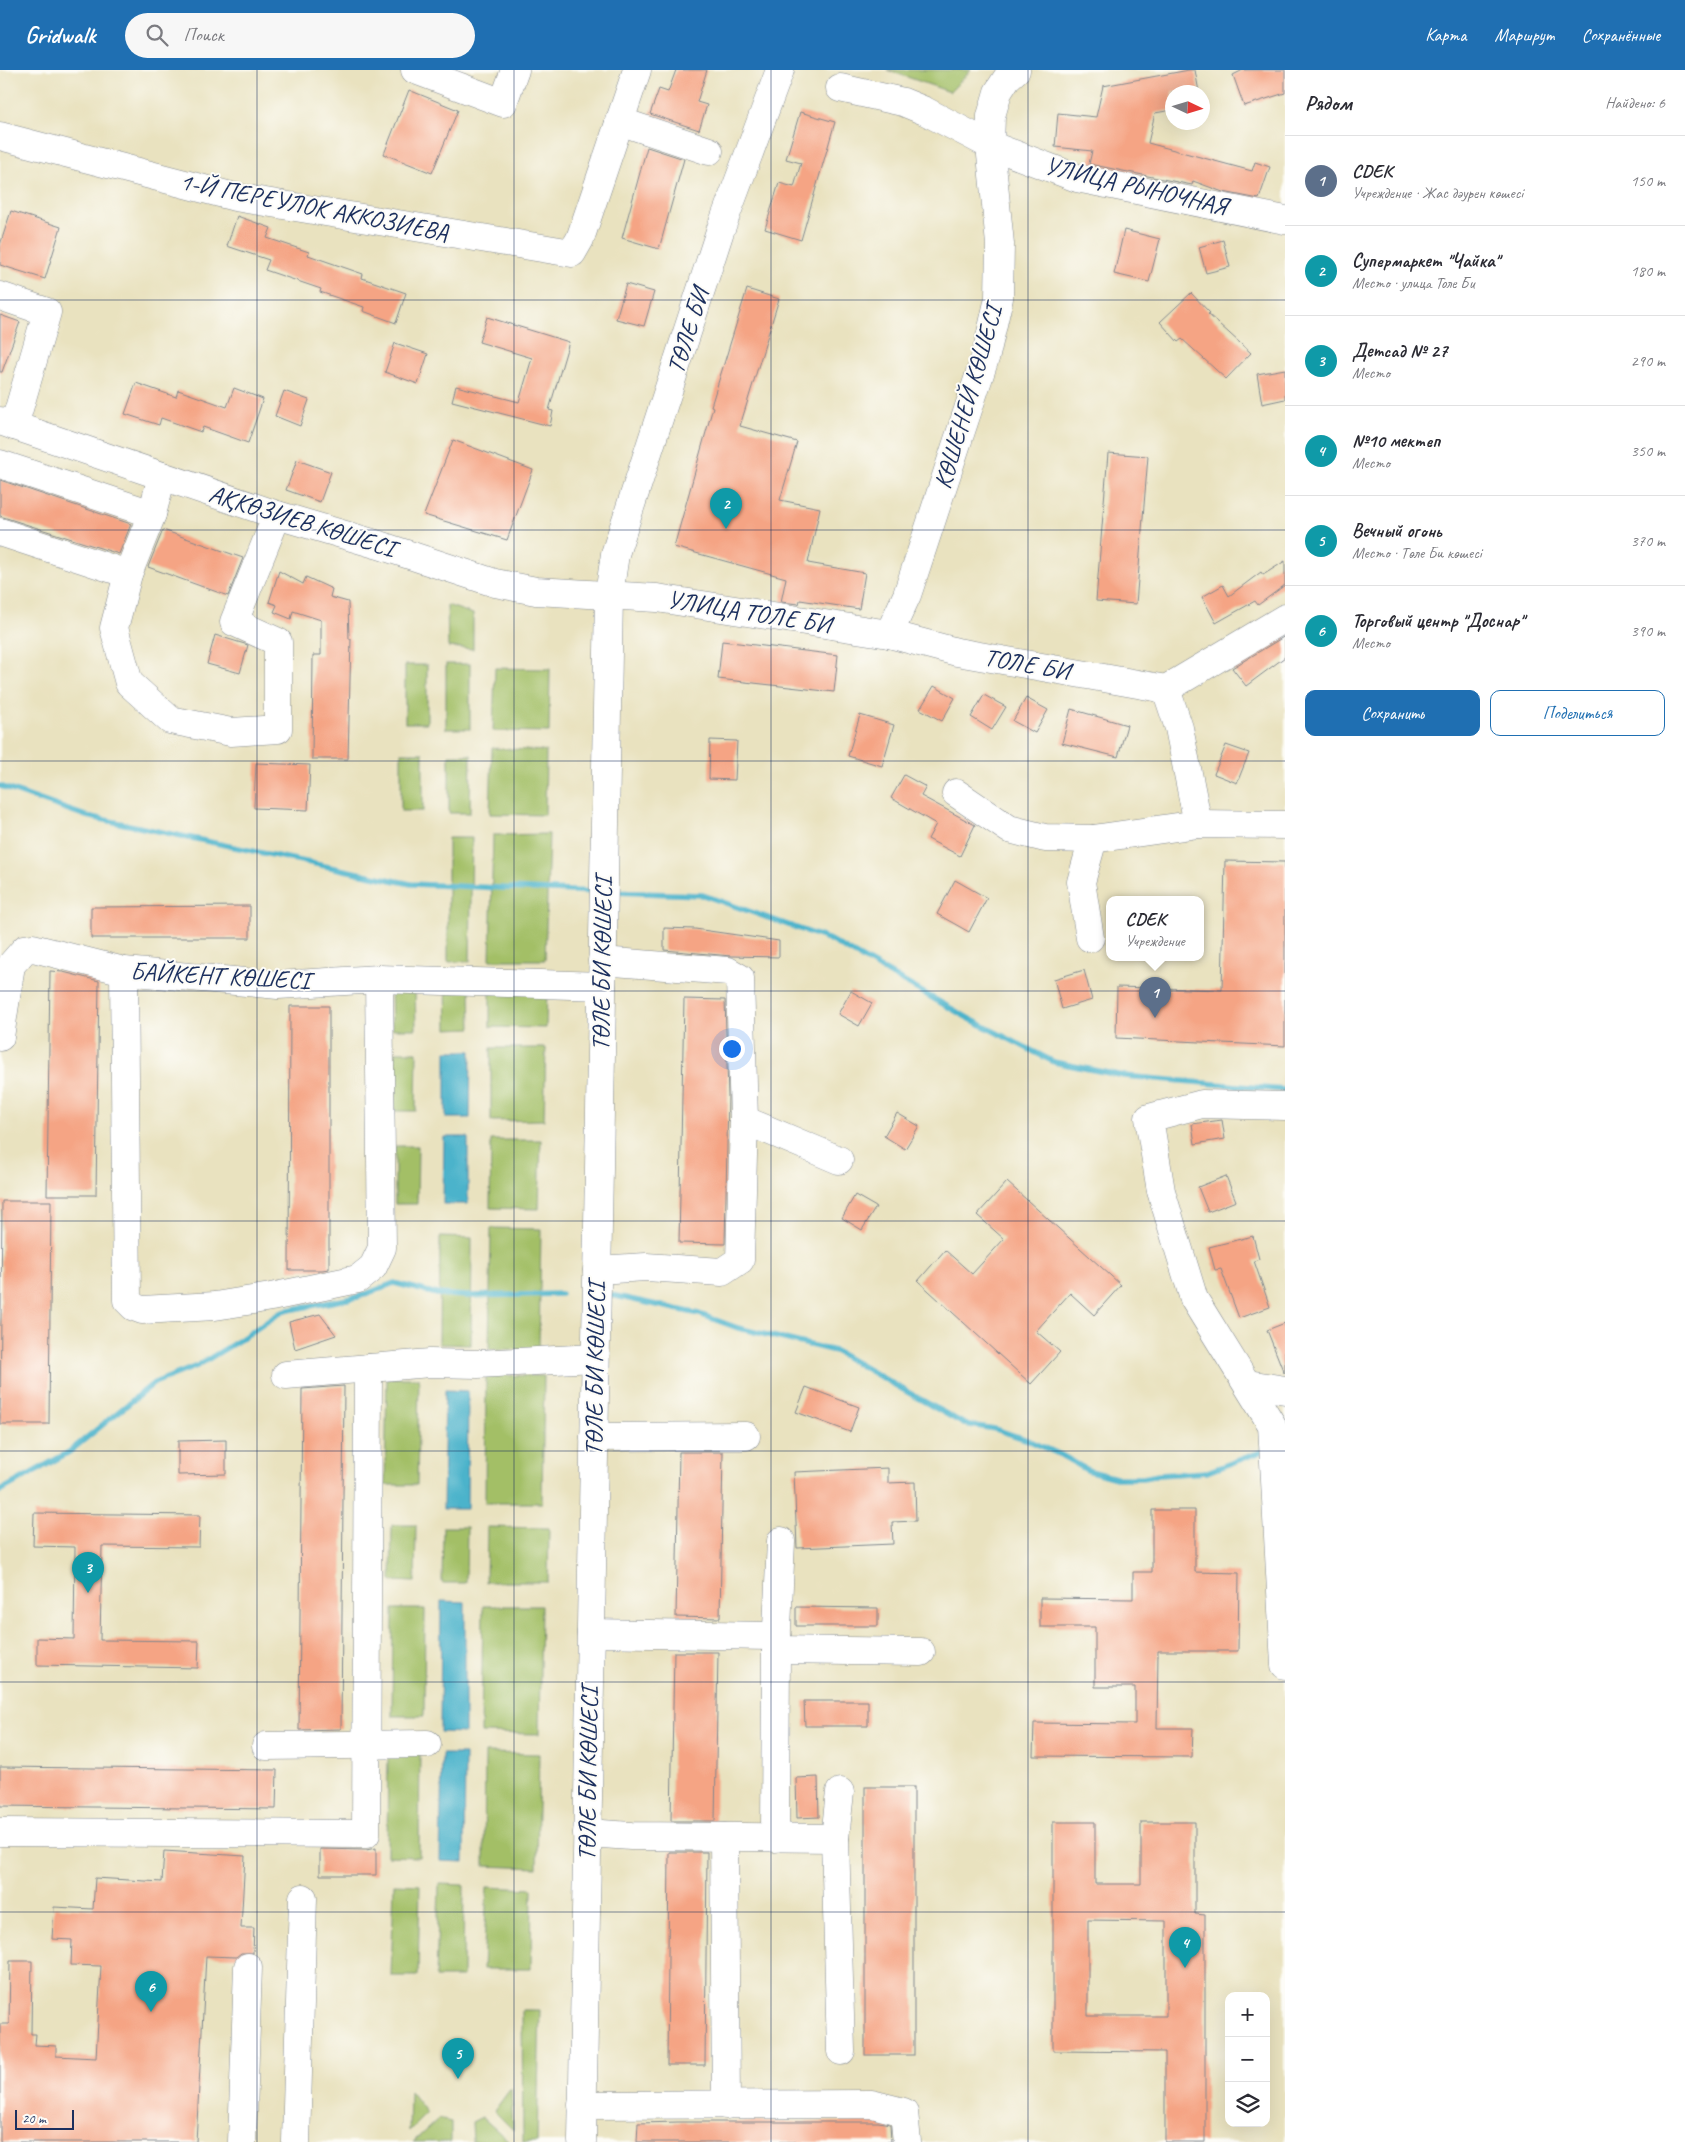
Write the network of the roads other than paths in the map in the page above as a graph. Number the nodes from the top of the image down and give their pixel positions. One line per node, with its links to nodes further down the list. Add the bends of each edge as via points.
1 (415, 70): 2 (street, via 503,103)
2 (516, 70)
3 (636, 70): 7 (street)
4 (780, 70): 20 (street, ТӨЛЕ БИ, via 720,231 616,554)
5 (1016, 70): 9 (street, КӨШЕНЕЙ КӨШЕСІ, via 998,92 990,116)
6 (840, 88): 9 (street, УЛИЦА РЫНОЧНАЯ, via 903,102)
7 (619, 121): 8 (street, 1-Й ПЕРЕУЛОК АККОЗИЕВА, via 580,239 572,253 235,197); 10 (street)
8 (0, 136)
9 (990, 145): 11 (street, УЛИЦА РЫНОЧНАЯ, via 1077,178); 22 (street, КӨШЕНЕЙ КӨШЕСІ, via 1000,244 999,298 986,355 907,595)
10 (709, 151)
11 (1285, 220)
12 (0, 296): 13 (street, via 46,312)
13 (7, 423): 15 (street, АҚКӨЗИЕВ КӨШЕСІ)
14 (0, 464): 16 (street)
15 (162, 476): 16 (street); 17 (street, АҚКӨЗИЕВ КӨШЕСІ)
16 (152, 514): 19 (street)
17 (277, 515): 19 (street, via 234,622 278,642 278,729 231,732 170,720 129,683 114,628); 20 (street, АҚКӨЗИЕВ КӨШЕСІ, via 495,583 536,591)
18 (0, 532): 19 (street)
19 (128, 574)
20 (609, 595): 22 (street, УЛИЦА ТОЛЕ БИ, via 657,598); 30 (street, ТӨЛЕ БИ КӨШЕСІ)
21 (1285, 618): 23 (street)
22 (889, 634): 23 (street, ТОЛЕ БИ, via 957,652)
23 (1166, 689): 25 (street, via 1179,728)
24 (956, 793): 27 (street, via 1009,829 1044,838)
25 (1198, 824): 26 (street); 27 (street)
26 (1285, 825)
27 (1093, 839): 28 (street, via 1081,882)
28 (1090, 938)
29 (124, 972): 31 (street, БАЙКЕНТ КӨШЕСІ, via 278,985); 31 (street, via 126,1283 127,1300 142,1310 215,1306 271,1297 358,1278 373,1267 382,1248); 32 (street, БАЙКЕНТ КӨШЕСІ, via 33,948 25,949 11,966)
30 (602, 974): 31 (street, БАЙКЕНТ КӨШЕСІ); 34 (street, БАЙКЕНТ КӨШЕСІ, via 728,971 740,978); 36 (street, ТӨЛЕ БИ КӨШЕСІ)
31 (379, 979)
32 (0, 1037)
33 (1285, 1106): 40 (street, via 1202,1104 1149,1118 1161,1191 1194,1299)
34 (744, 1120): 35 (street); 36 (street, via 740,1260 722,1272 646,1267)
35 (839, 1160)
36 (597, 1270): 37 (street, ТӨЛЕ БИ КӨШЕСІ)
37 (595, 1358): 38 (street, via 478,1364 430,1362); 44 (street, ТӨЛЕ БИ КӨШЕСІ)
38 (368, 1368): 39 (street); 54 (street)
39 (286, 1375)
40 (1248, 1384): 41 (street); 47 (street, via 1272,1425)
41 (1285, 1390)
42 (1253, 1414): 45 (street)
43 (746, 1436): 44 (street)
44 (594, 1437): 48 (street, ТӨЛЕ БИ КӨШЕСІ)
45 (1270, 1485)
46 (780, 1541): 49 (street)
47 (1283, 1573): 51 (street)
48 (590, 1633): 49 (street); 57 (street, ТӨЛЕ БИ КӨШЕСІ)
49 (776, 1643): 50 (street); 59 (street)
50 (921, 1652)
51 (1285, 1665)
52 (427, 1744): 54 (street)
53 (266, 1746): 54 (street)
54 (366, 1746): 56 (street, via 366,1834)
55 (840, 1792): 60 (street)
56 (0, 1832)
57 (587, 1833): 58 (street); 64 (street, ТӨЛЕ БИ КӨШЕСІ)
58 (724, 1837): 59 (street); 65 (street)
59 (775, 1838): 60 (street)
60 (835, 1838): 63 (street)
61 (304, 1898): 67 (street)
62 (248, 1967): 66 (street)
63 (841, 2051)
64 (582, 2105): 65 (street); 68 (street, ТӨЛЕ БИ КӨШЕСІ)
65 (726, 2105): 69 (street, via 872,2104 904,2112)
66 (242, 2142)
67 (296, 2142)
68 (582, 2142)
69 (907, 2142)

